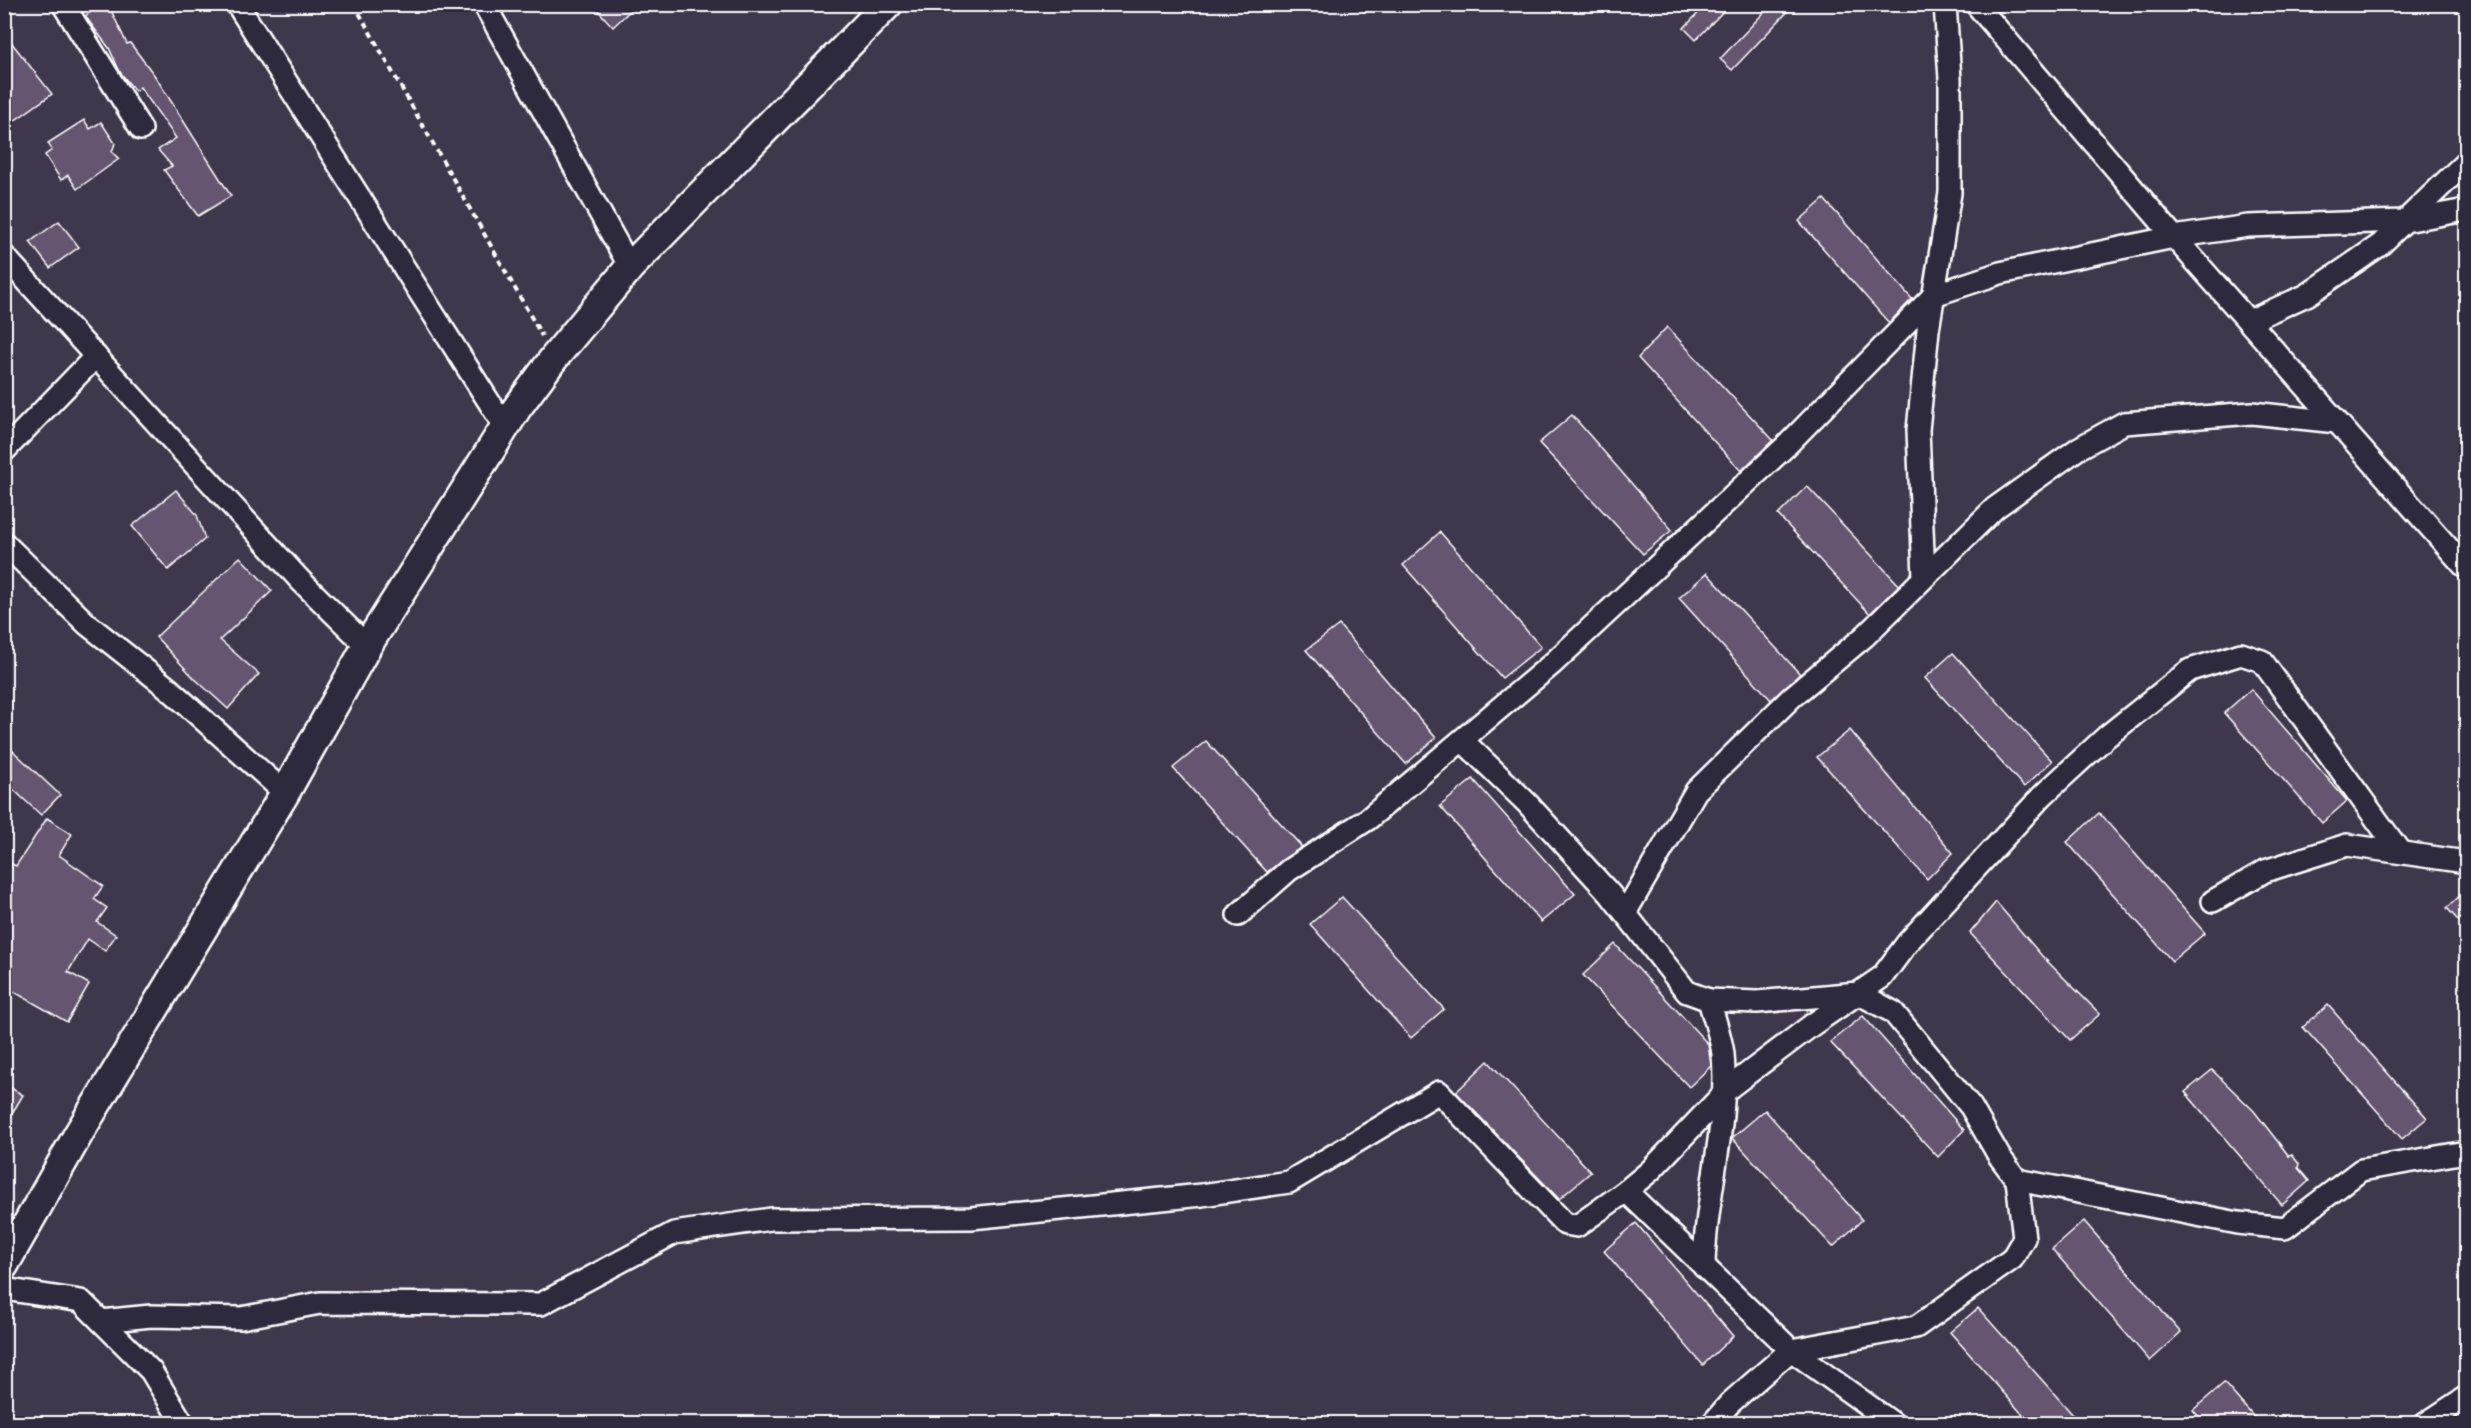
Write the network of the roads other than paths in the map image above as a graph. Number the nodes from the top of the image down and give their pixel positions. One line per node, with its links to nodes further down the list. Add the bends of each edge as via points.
1 (63, 4): 7 (street)
2 (237, 4): 18 (street)
3 (484, 4): 13 (street)
4 (888, 4): 13 (main road)
5 (1945, 4): 14 (street, via 1950,79 1950,193)
6 (1976, 4): 11 (street)
7 (141, 129)
8 (2466, 162): 10 (street)
9 (2466, 210): 10 (street)
10 (2405, 220): 11 (street, via 2248,226); 15 (street, via 2380,245 2307,295)
11 (2174, 237): 14 (street, via 2000,273); 15 (street)
12 (4, 256): 16 (street)
13 (630, 267): 18 (main road, via 554,358)
14 (1934, 295): 22 (street, via 1918,430); 24 (street, via 1786,446 1552,664)
15 (2248, 321): 17 (street)
16 (96, 356): 19 (street); 23 (street, via 300,580)
17 (2337, 422): 21 (street); 22 (street, via 2252,413 2124,423 2079,448 1995,508)
18 (505, 427): 23 (main road)
19 (4, 451)
20 (4, 543): 25 (street, via 87,624 168,688)
21 (2466, 568)
22 (1924, 577): 29 (street, via 1696,791)
23 (367, 646): 25 (main road)
24 (1462, 740): 29 (street, via 1527,803); 30 (street, via 1368,819 1289,870)
25 (285, 793): 37 (main road, via 79,1133)
26 (2400, 852): 27 (street); 28 (street, via 2347,845 2265,871); 31 (street, via 2262,662 2241,654 2190,670 2106,737 2035,803 1908,942 1882,977)
27 (2466, 862)
28 (2213, 901)
29 (1625, 913): 32 (street, via 1687,992)
30 (1238, 915)
31 (1858, 993): 32 (street, via 1757,1002); 33 (street); 35 (street, via 1893,1012 1971,1107)
32 (1709, 1000): 33 (street, via 1723,1053)
33 (1723, 1095): 36 (street); 38 (street, via 1704,1236)
34 (2466, 1152): 35 (street, via 2361,1170 2285,1228 2238,1223)
35 (2017, 1180): 41 (street, via 2024,1238 2012,1259 1916,1327)
36 (1626, 1191): 38 (street); 40 (street, via 1577,1226 1565,1224 1439,1092 1289,1182 1202,1195 971,1218 771,1219 674,1233 541,1304 320,1303 241,1318 151,1316)
37 (4, 1265)
38 (1704, 1267): 41 (street)
39 (4, 1289): 40 (street, via 81,1301)
40 (101, 1321): 43 (street, via 151,1371)
41 (1791, 1350): 44 (street, via 1730,1403); 45 (street)
42 (2466, 1397): 46 (street)
43 (183, 1424)
44 (1712, 1424)
45 (1894, 1424)
46 (2425, 1424)

